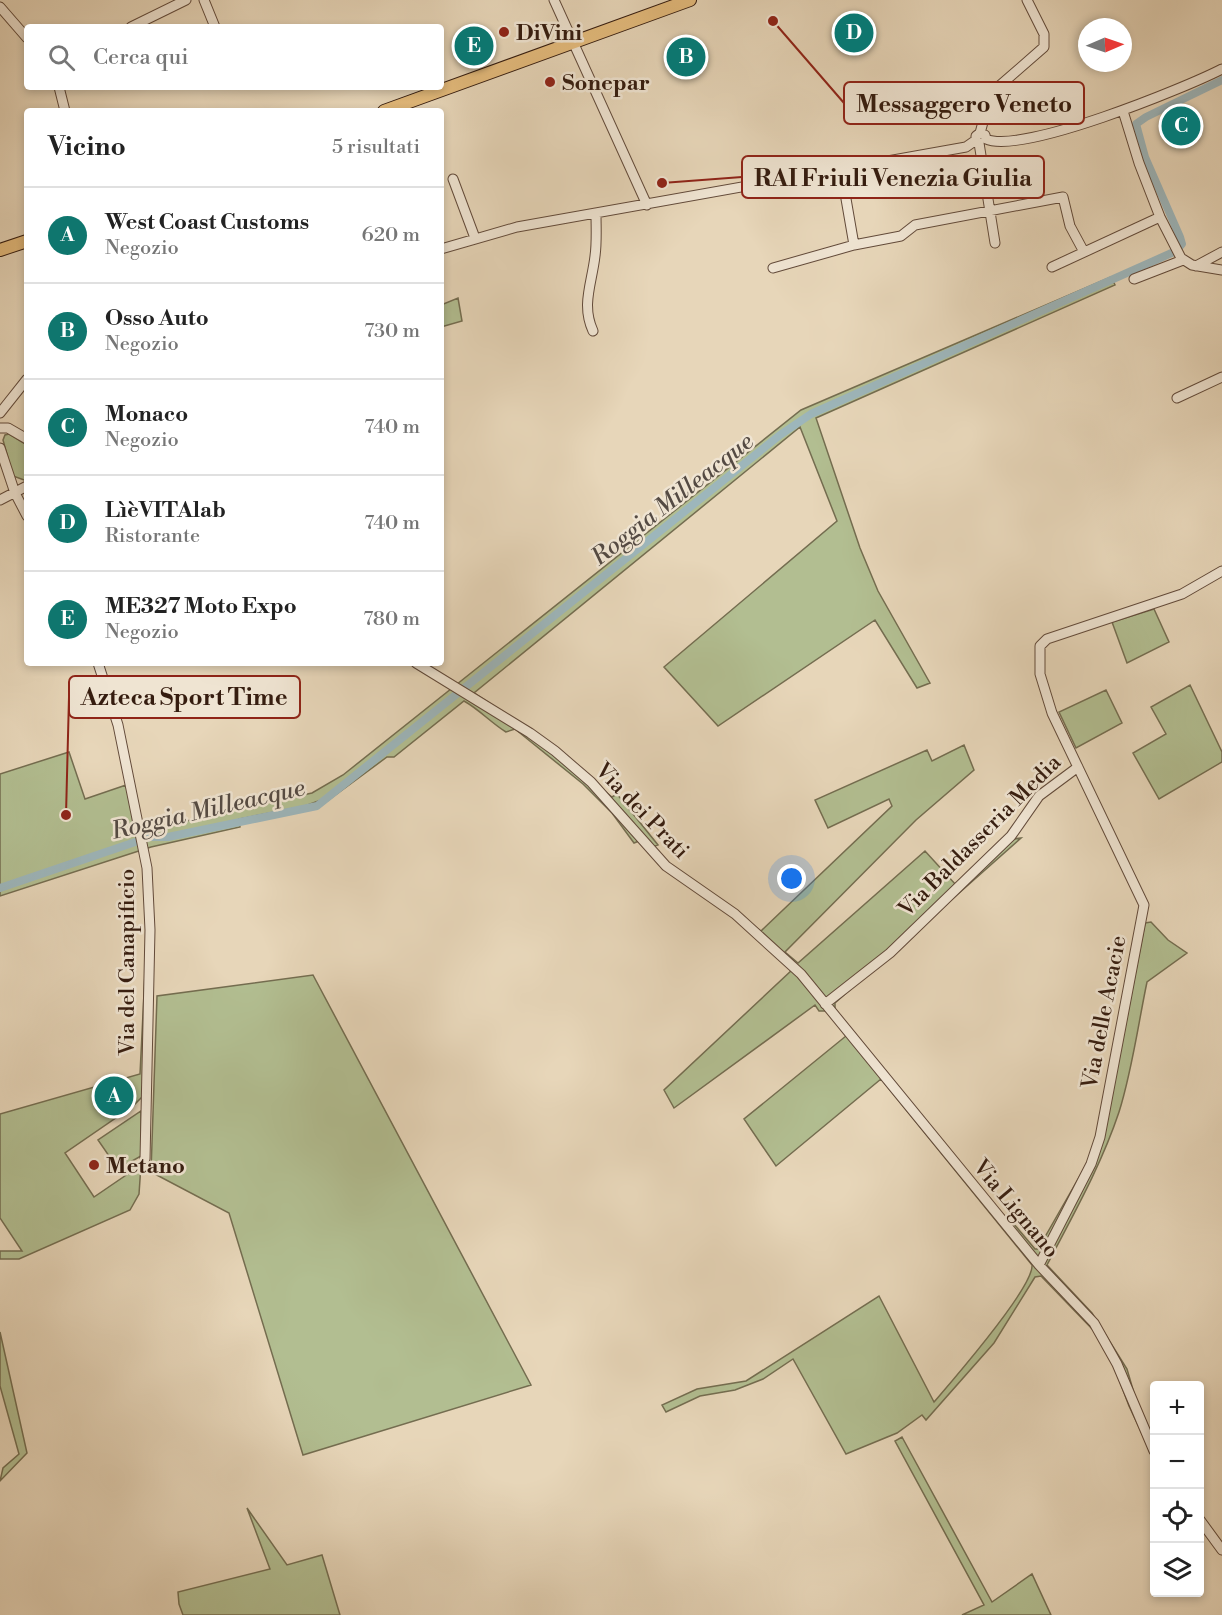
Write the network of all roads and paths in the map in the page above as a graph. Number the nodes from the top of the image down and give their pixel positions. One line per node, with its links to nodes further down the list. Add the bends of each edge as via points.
1 (186, 0): 7 (street)
2 (204, 0): 8 (street)
3 (554, 0): 10 (street)
4 (690, 0): 10 (main road)
5 (1026, 0): 18 (street, via 1044,34 1044,47 998,88 988,104)
6 (0, 7): 9 (street)
7 (137, 24)
8 (214, 24)
9 (24, 35)
10 (573, 43): 12 (main road); 21 (street)
11 (1222, 69): 17 (street)
12 (444, 89)
13 (59, 90): 15 (street)
14 (442, 90): 16 (main road)
15 (64, 108)
16 (392, 108)
17 (1123, 111): 18 (street, via 1013,140); 24 (street)
18 (980, 139): 19 (street, via 966,147); 22 (street)
19 (841, 170): 21 (street); 28 (street)
20 (453, 179): 25 (street)
21 (647, 205): 23 (street)
22 (989, 210): 27 (street); 28 (street, via 915,225 901,236); 31 (street, via 1063,197 1070,226)
23 (596, 213): 25 (street); 39 (street, via 595,257 586,304)
24 (1160, 217): 31 (street); 33 (street)
25 (475, 238): 29 (street)
26 (24, 242): 30 (main road)
27 (995, 243)
28 (854, 245): 36 (street)
29 (444, 248)
30 (0, 250)
31 (1084, 252): 35 (street)
32 (1222, 252): 34 (street)
33 (1179, 253): 34 (street); 38 (street)
34 (1196, 266): 37 (street)
35 (1052, 267)
36 (773, 268)
37 (1222, 270)
38 (1134, 279)
39 (593, 332)
40 (1222, 377): 42 (street)
41 (24, 383): 43 (street)
42 (1177, 398)
43 (0, 413)
44 (0, 428): 45 (street, via 8,428)
45 (24, 438)
46 (0, 448): 48 (street)
47 (24, 488): 48 (street)
48 (15, 492): 49 (street); 50 (street)
49 (0, 500)
50 (24, 510)
51 (1222, 571): 54 (street, Via Baldasseria Media, via 1182,594 1041,643 1039,664 1047,701)
52 (99, 666): 56 (street, Via del Canapificio, via 118,725 143,844 150,930)
53 (421, 666): 55 (street, Via dei Prati, via 530,733 591,782 666,866 735,914 801,974)
54 (1078, 767): 55 (street, Via Baldasseria Media, via 1040,796 1011,836 890,953); 57 (street, Via delle Acacie, via 1144,909 1098,1143)
55 (825, 1004): 57 (street, Via Lignano)
56 (145, 1159)
57 (1039, 1265): 58 (street, Via Lignano, via 1094,1323)
58 (1150, 1440)
59 (1204, 1525): 60 (street)
60 (1222, 1550)

